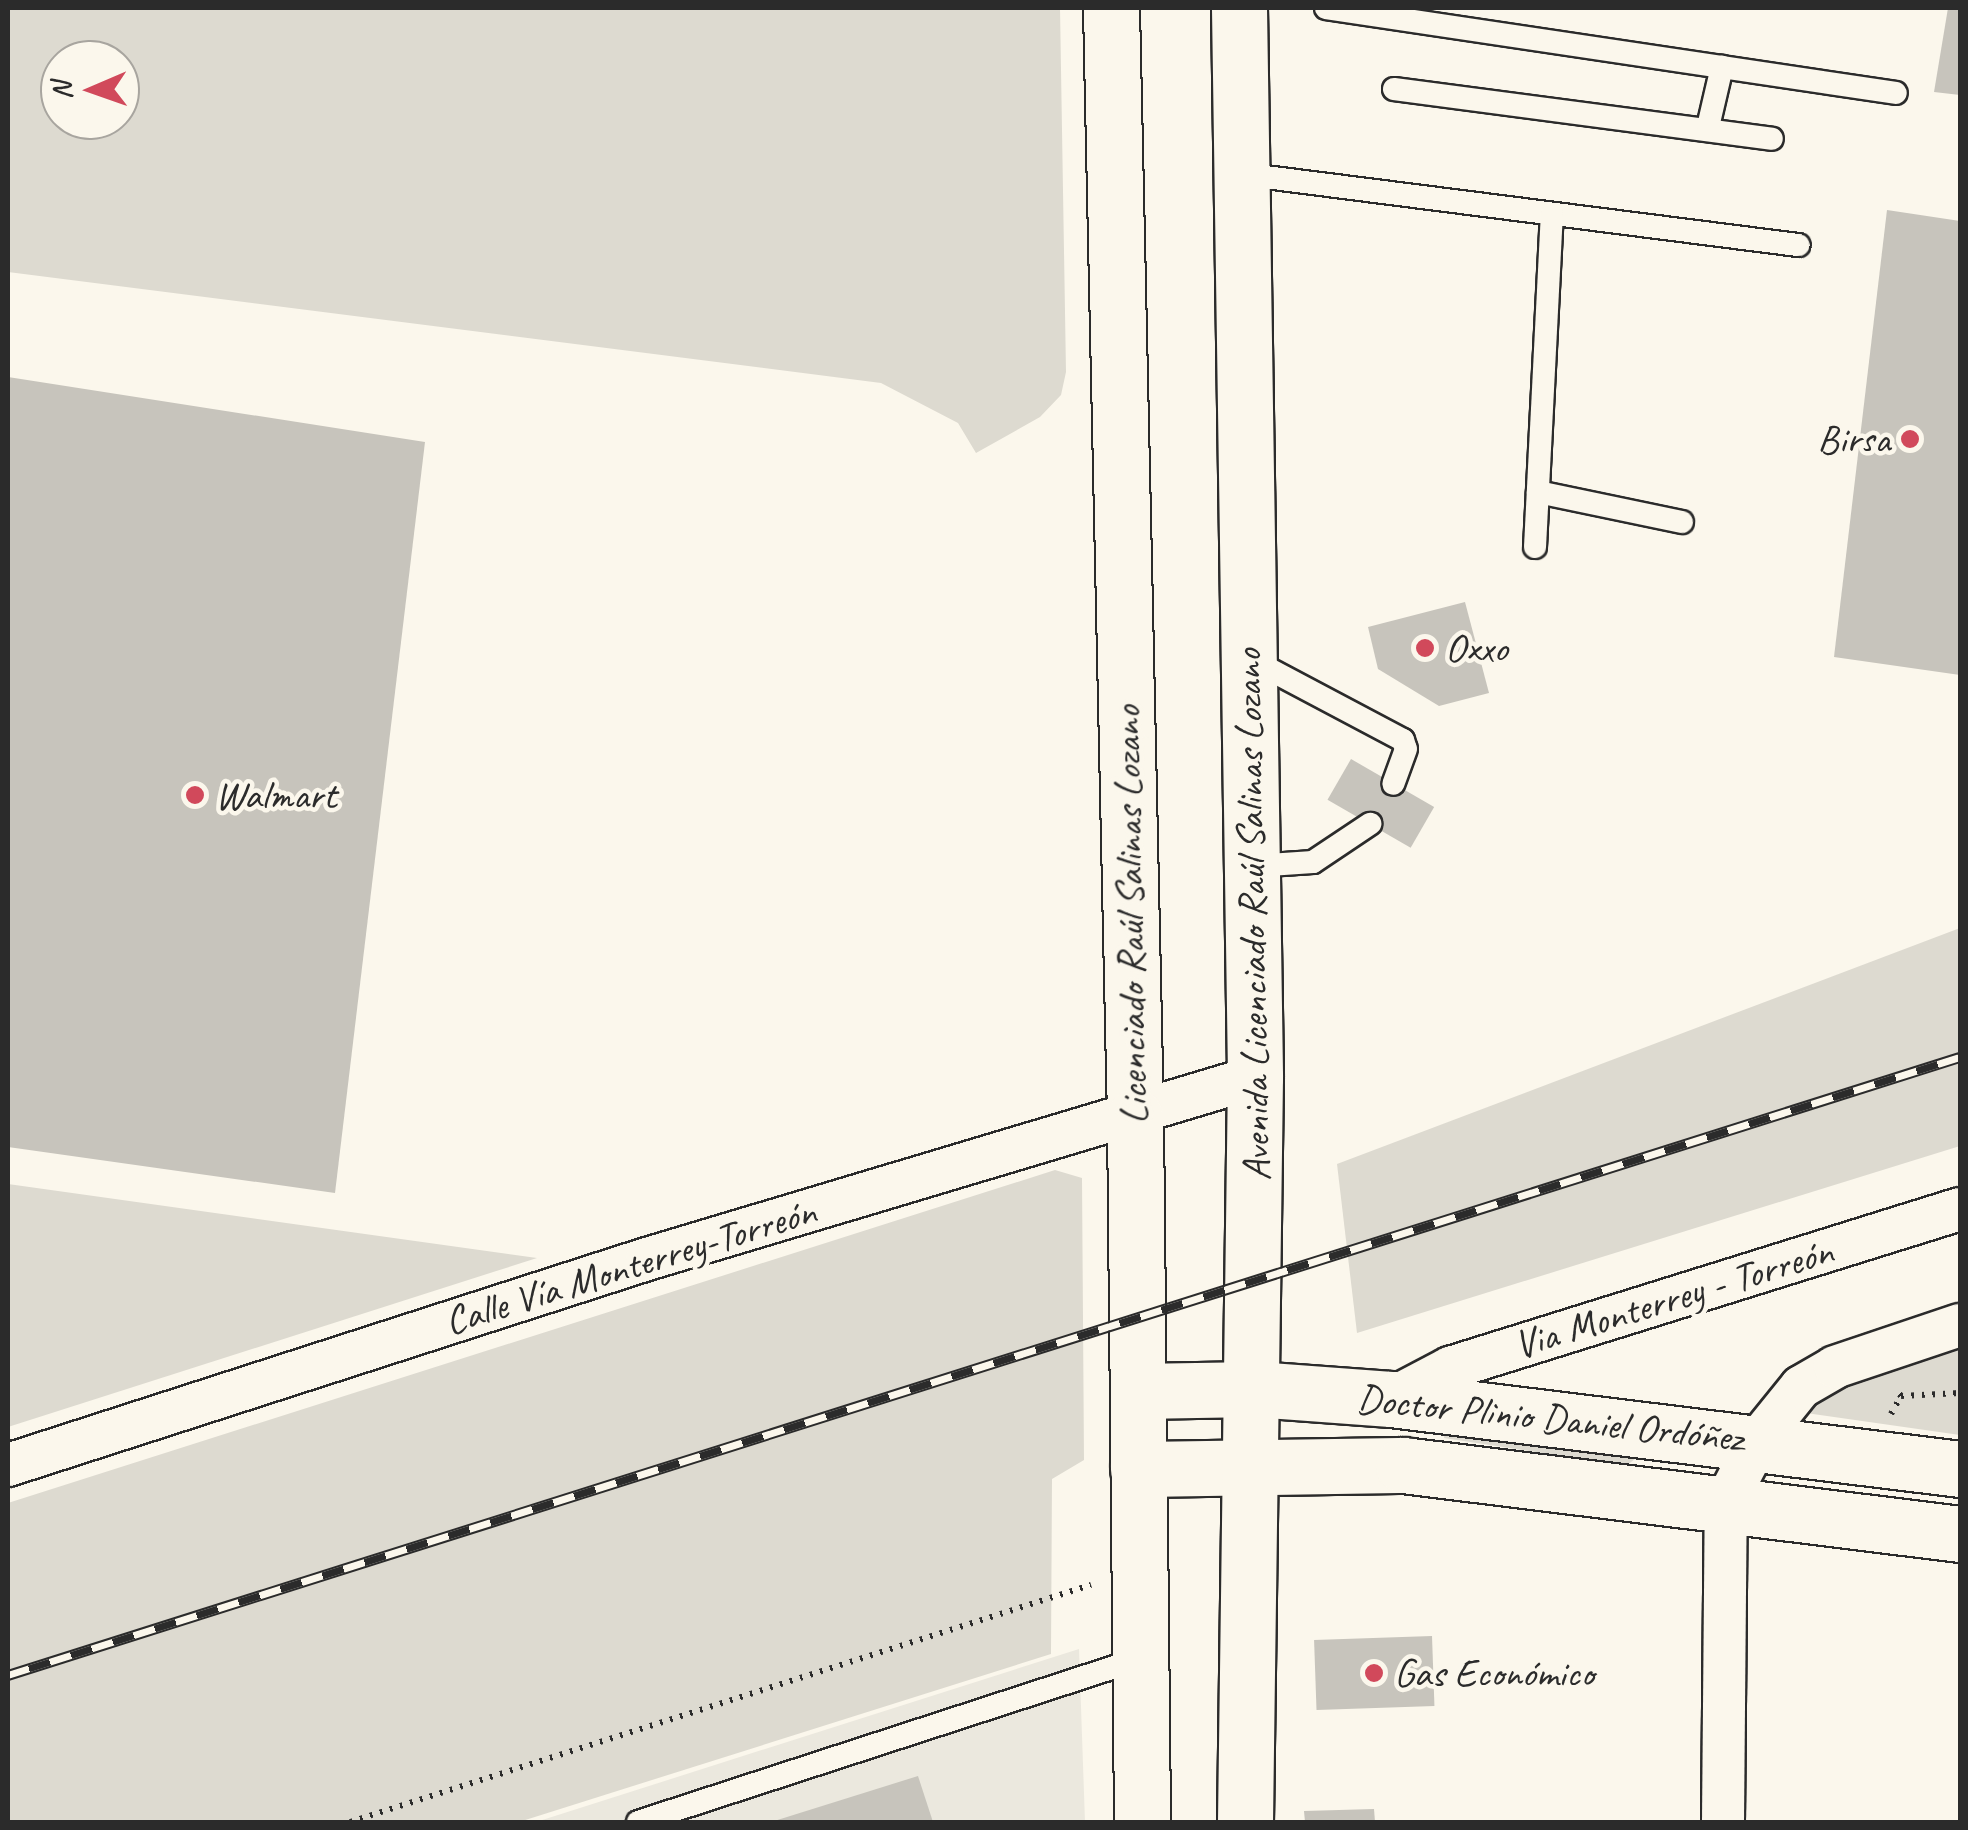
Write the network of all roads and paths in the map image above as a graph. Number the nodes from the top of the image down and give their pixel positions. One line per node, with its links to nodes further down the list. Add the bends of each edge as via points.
1 (1110, 8): 20 (main road, Licenciado Raúl Salinas Lozano)
2 (1239, 8): 9 (main road, Avenida Licenciado Raúl Salinas Lozano)
3 (1326, 8): 4 (lane)
4 (1722, 67): 6 (lane); 7 (lane)
5 (1394, 89): 7 (lane)
6 (1896, 92)
7 (1708, 127): 8 (lane)
8 (1772, 138)
9 (1242, 174): 10 (lane); 15 (main road, Avenida Licenciado Raúl Salinas Lozano)
10 (1552, 214): 11 (lane); 12 (lane)
11 (1798, 245)
12 (1538, 492): 13 (lane); 14 (lane)
13 (1682, 522)
14 (1535, 548)
15 (1250, 659): 16 (lane, via 1403,740); 18 (main road, Avenida Licenciado Raúl Salinas Lozano)
16 (1393, 784)
17 (1370, 824): 18 (lane, via 1313,862)
18 (1254, 866): 19 (main road, Avenida Licenciado Raúl Salinas Lozano)
19 (1255, 1076): 20 (street, Calle Vía Monterrey-Torreón); 24 (main road, Avenida Licenciado Raúl Salinas Lozano)
20 (1135, 1116): 25 (main road, Licenciado Raúl Salinas Lozano); 31 (street, Calle Vía Monterrey-Torreón, via 647,1259)
21 (1960, 1208): 28 (street, Via Monterrey - Torreón, via 1450,1368)
22 (1960, 1325): 30 (street, via 1836,1367 1800,1387)
23 (1892, 1384): 27 (path)
24 (1255, 1389): 25 (main road, Doctor Plinio Daniel Ordóñez); 28 (main road, Doctor Plinio Daniel Ordóñez); 32 (main road, Avenida Licenciado Raúl Salinas Lozano)
25 (1138, 1391): 33 (main road, Licenciado Raúl Salinas Lozano)
26 (1960, 1393): 27 (path)
27 (1901, 1396): 29 (path)
28 (1390, 1399): 30 (main road, Doctor Plinio Daniel Ordóñez)
29 (1886, 1424)
30 (1759, 1439): 34 (main road, Doctor Plinio Daniel Ordóñez); 35 (street)
31 (8, 1465)
32 (1251, 1466): 33 (main road, Doctor Plinio Daniel Ordóñez); 35 (main road, Doctor Plinio Daniel Ordóñez, via 1403,1465); 42 (main road, Avenida Licenciado Raúl Salinas Lozano)
33 (1138, 1468): 37 (main road, Licenciado Raúl Salinas Lozano)
34 (1960, 1469)
35 (1726, 1502): 36 (main road, Doctor Plinio Daniel Ordóñez); 43 (street)
36 (1960, 1534)
37 (1138, 1570): 38 (main road, Licenciado Raúl Salinas Lozano); 39 (path)
38 (1139, 1659): 40 (lane); 41 (main road, Licenciado Raúl Salinas Lozano)
39 (350, 1822)
40 (638, 1822)
41 (1142, 1822)
42 (1245, 1822)
43 (1723, 1822)

